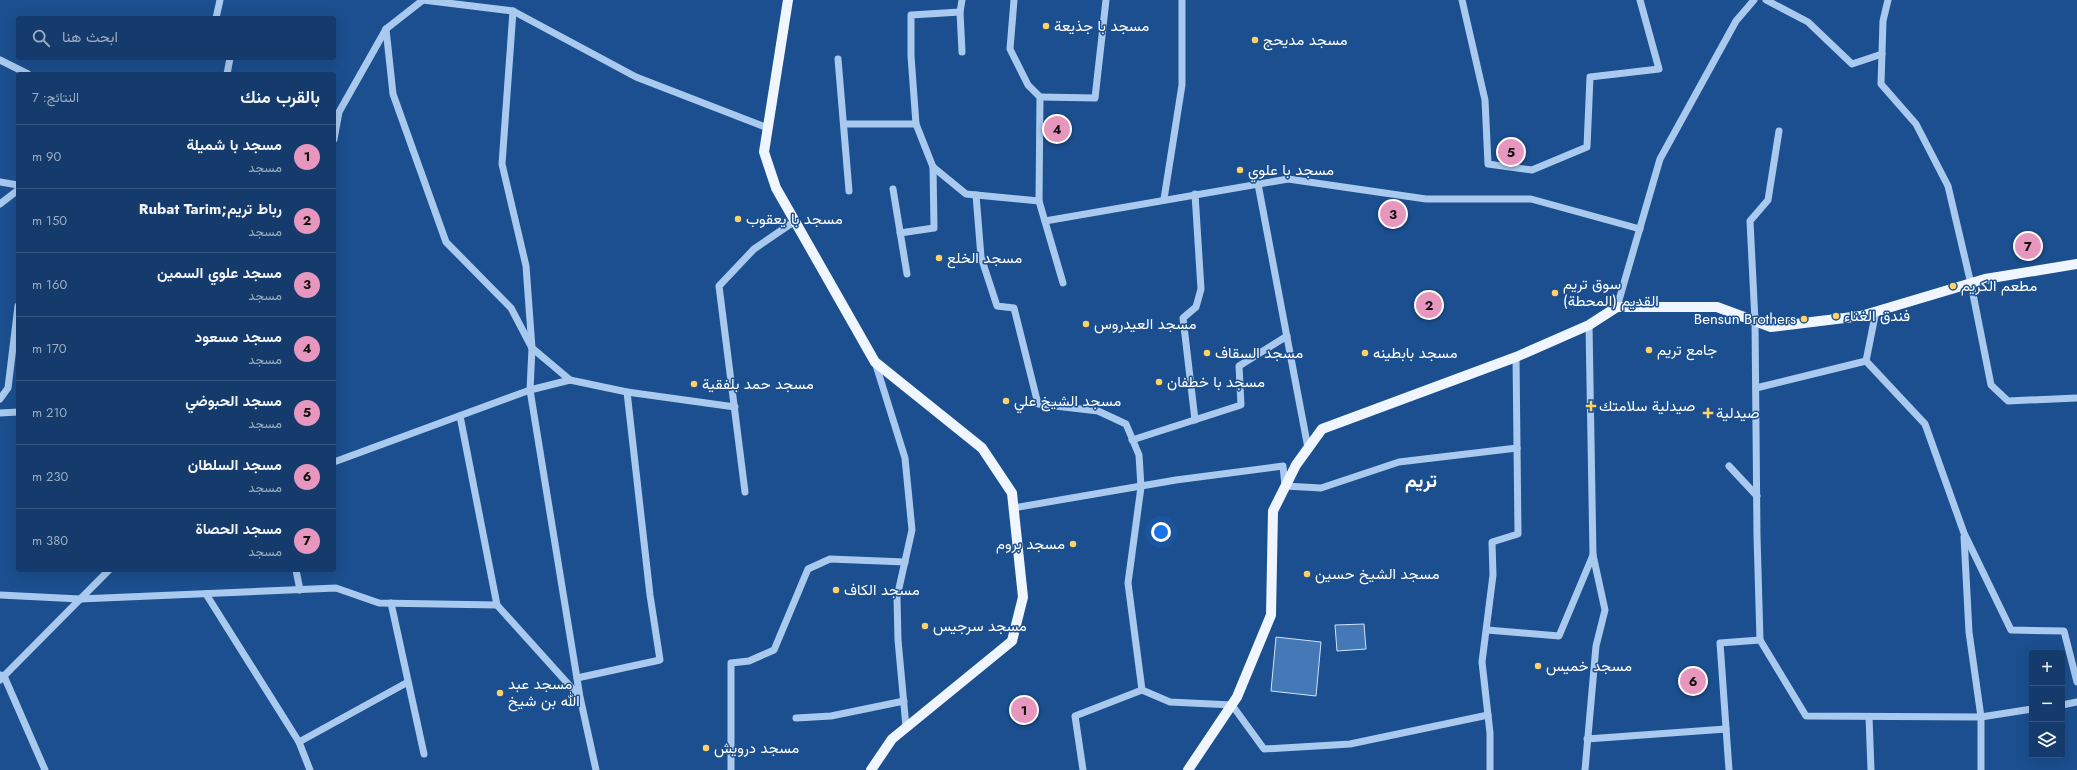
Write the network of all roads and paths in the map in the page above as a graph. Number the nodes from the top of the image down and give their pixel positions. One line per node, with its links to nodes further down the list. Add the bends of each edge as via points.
1 (220, 0): 15 (street)
2 (423, 0): 13 (street); 16 (street)
3 (788, 0): 28 (main road)
4 (962, 0): 14 (street)
5 (1014, 0): 24 (street, via 1010,49 1028,85)
6 (1106, 0): 24 (street, via 1095,98)
7 (1182, 0): 39 (street, via 1182,85)
8 (1462, 0): 9 (street, via 1485,100 1488,164 1532,170 1586,147 1590,77 1659,69)
9 (1640, 0)
10 (1754, 0): 44 (street, via 1736,21 1660,159)
11 (1766, 0): 18 (street, via 1808,22 1852,64)
12 (1888, 0): 18 (street, via 1883,21)
13 (513, 11): 28 (street, via 636,77); 56 (street, via 502,164 526,266)
14 (960, 12): 17 (street); 27 (street, via 911,15)
15 (216, 16)
16 (386, 29): 25 (street); 56 (street, via 393,94 446,242 511,308)
17 (962, 52)
18 (1882, 54): 49 (street, via 1881,84 1916,124 1948,186)
19 (838, 59): 26 (street)
20 (0, 60): 22 (street)
21 (230, 60): 23 (street)
22 (24, 72)
23 (227, 72)
24 (1040, 97): 40 (street)
25 (336, 121)
26 (844, 124): 27 (street); 35 (street)
27 (916, 124): 30 (street)
28 (768, 128): 42 (main road, via 764,152 776,188)
29 (1779, 131): 52 (street, via 1768,200 1750,221)
30 (933, 167): 38 (street, via 966,194); 45 (street, via 934,228)
31 (0, 182): 33 (street)
32 (1258, 184): 37 (street); 44 (street, via 1288,179 1426,198 1531,199); 55 (street)
33 (16, 185)
34 (893, 189): 45 (street)
35 (849, 191)
36 (16, 192): 41 (street)
37 (1195, 194): 39 (street); 70 (street, via 1201,289 1196,307 1183,318)
38 (976, 195): 40 (street); 71 (street, via 981,257 997,306 1014,308 1038,404 1098,410 1126,424)
39 (1164, 199): 43 (street)
40 (1039, 201): 43 (street)
41 (0, 204)
42 (795, 221): 59 (main road); 66 (street, via 754,249 720,286)
43 (1045, 221): 48 (street)
44 (1640, 229): 50 (street)
45 (900, 233): 47 (street)
46 (2077, 264): 49 (main road)
47 (907, 274)
48 (1063, 282)
49 (1971, 284): 51 (main road); 64 (street, via 1991,385 2008,401)
50 (1617, 307): 52 (main road, via 1717,307); 54 (main road)
51 (1876, 311): 52 (main road, via 1861,316 1770,327); 58 (street)
52 (1755, 321): 61 (street)
53 (16, 322): 65 (street, via 8,388)
54 (1589, 325): 57 (main road); 82 (street)
55 (1287, 336): 70 (street, via 1239,366 1241,405); 72 (street)
56 (532, 348): 60 (street); 62 (street)
57 (1516, 358): 72 (main road, via 1322,429); 73 (street)
58 (1866, 361): 61 (street); 81 (street, via 1925,424)
59 (875, 362): 80 (main road, via 982,448 1012,493); 83 (street, via 904,458 912,530)
60 (570, 380): 62 (street); 63 (street)
61 (1756, 388): 79 (street)
62 (530, 390): 69 (street); 95 (street)
63 (627, 392): 66 (street); 95 (street, via 660,660)
64 (2077, 398)
65 (0, 399)
66 (735, 407): 78 (street)
67 (16, 412): 68 (street)
68 (0, 413)
69 (460, 416): 74 (street); 91 (street)
70 (1195, 420): 71 (street)
71 (1132, 440): 77 (street, via 1139,455)
72 (1308, 448): 76 (main road)
73 (1517, 448): 76 (street, via 1399,462 1321,488); 92 (street, via 1518,534 1492,542 1494,575)
74 (336, 461)
75 (1729, 466): 79 (street)
76 (1285, 486): 77 (street, via 1284,466); 103 (main road, via 1274,510 1272,615)
77 (1140, 487): 80 (street); 98 (street, via 1128,583)
78 (745, 492)
79 (1757, 496): 93 (street)
80 (1013, 508): 109 (main road, via 1023,597 1012,641)
81 (1964, 533): 97 (street, via 2011,630 2064,631); 107 (street, via 1969,632)
82 (1593, 555): 92 (street, via 1559,636); 111 (street, via 1605,610 1596,646)
83 (905, 562): 100 (street, via 897,597); 117 (street, via 830,559 808,569 774,650 749,661 731,663)
84 (107, 572): 89 (street)
85 (296, 572): 86 (street)
86 (300, 590): 87 (street); 90 (street, via 336,588 379,603)
87 (206, 594): 89 (street); 112 (street)
88 (0, 595): 89 (street)
89 (80, 599): 94 (street)
90 (391, 603): 91 (street); 96 (street)
91 (497, 605): 99 (street)
92 (1487, 630): 105 (street, via 1482,662)
93 (1760, 640): 106 (street, via 1806,716); 110 (street, via 1720,643)
94 (1, 677): 114 (street)
95 (577, 678): 99 (street)
96 (408, 682): 112 (street); 113 (street)
97 (2077, 682)
98 (1142, 690): 103 (street, via 1170,702); 119 (street, via 1075,716)
99 (580, 697): 116 (street)
100 (904, 701): 108 (street, via 831,716); 109 (street)
101 (2077, 702): 102 (street)
102 (2065, 704)
103 (1232, 705): 105 (street, via 1264,749 1350,744); 120 (main road)
104 (2029, 709): 107 (street)
105 (1488, 715): 121 (street)
106 (1868, 717): 107 (street); 124 (street)
107 (1981, 717): 125 (street)
108 (796, 718)
109 (906, 727): 118 (main road, via 892,739)
110 (1726, 729): 111 (street); 123 (street)
111 (1587, 739): 122 (street)
112 (299, 742): 115 (street)
113 (424, 754)
114 (45, 770)
115 (310, 770)
116 (596, 770)
117 (729, 770)
118 (872, 770)
119 (1083, 770)
120 (1188, 770)
121 (1490, 770)
122 (1585, 770)
123 (1729, 770)
124 (1871, 770)
125 (1981, 770)

